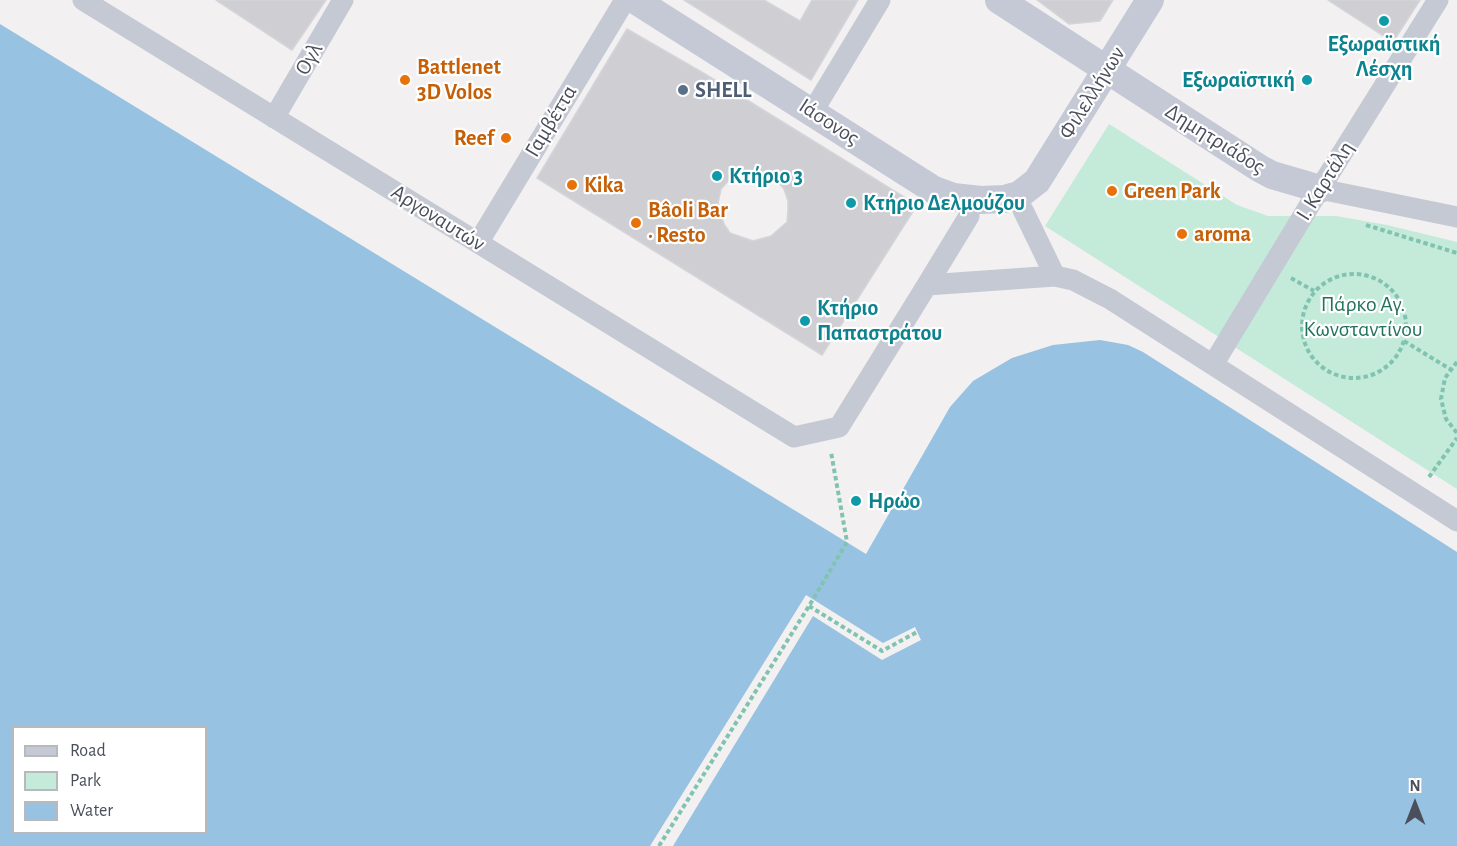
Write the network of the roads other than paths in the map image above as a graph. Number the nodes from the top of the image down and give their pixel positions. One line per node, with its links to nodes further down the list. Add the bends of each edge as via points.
1 (83, 0): 11 (street, Αργοναυτών)
2 (343, 0): 11 (street, Ογλ)
3 (625, 0): 16 (street, Γαμβέττα)
4 (635, 0): 10 (main road, Ιάσονος)
5 (880, 0): 10 (street)
6 (999, 0): 9 (main road, Δημητριάδος)
7 (1150, 0): 9 (main road, Φιλελλήνων)
8 (1438, 0): 12 (street, Ι. Καρτάλη)
9 (1106, 70): 12 (main road, Δημητριάδος, via 1272,175); 13 (main road, Φιλελλήνων)
10 (813, 111): 13 (main road, Ιάσονος, via 943,194 972,200 1019,195)
11 (274, 118): 16 (street, Αργοναυτών)
12 (1320, 189): 15 (street, Δημητριάδος); 19 (street, Ι. Καρτάλη)
13 (1028, 198): 17 (street)
14 (969, 216): 18 (street)
15 (1457, 217)
16 (478, 243): 18 (street, Αργοναυτών, via 794,437 839,427)
17 (1055, 276): 18 (street); 19 (street, via 1073,280 1110,299)
18 (927, 285)
19 (1214, 363): 20 (street)
20 (1457, 521)

